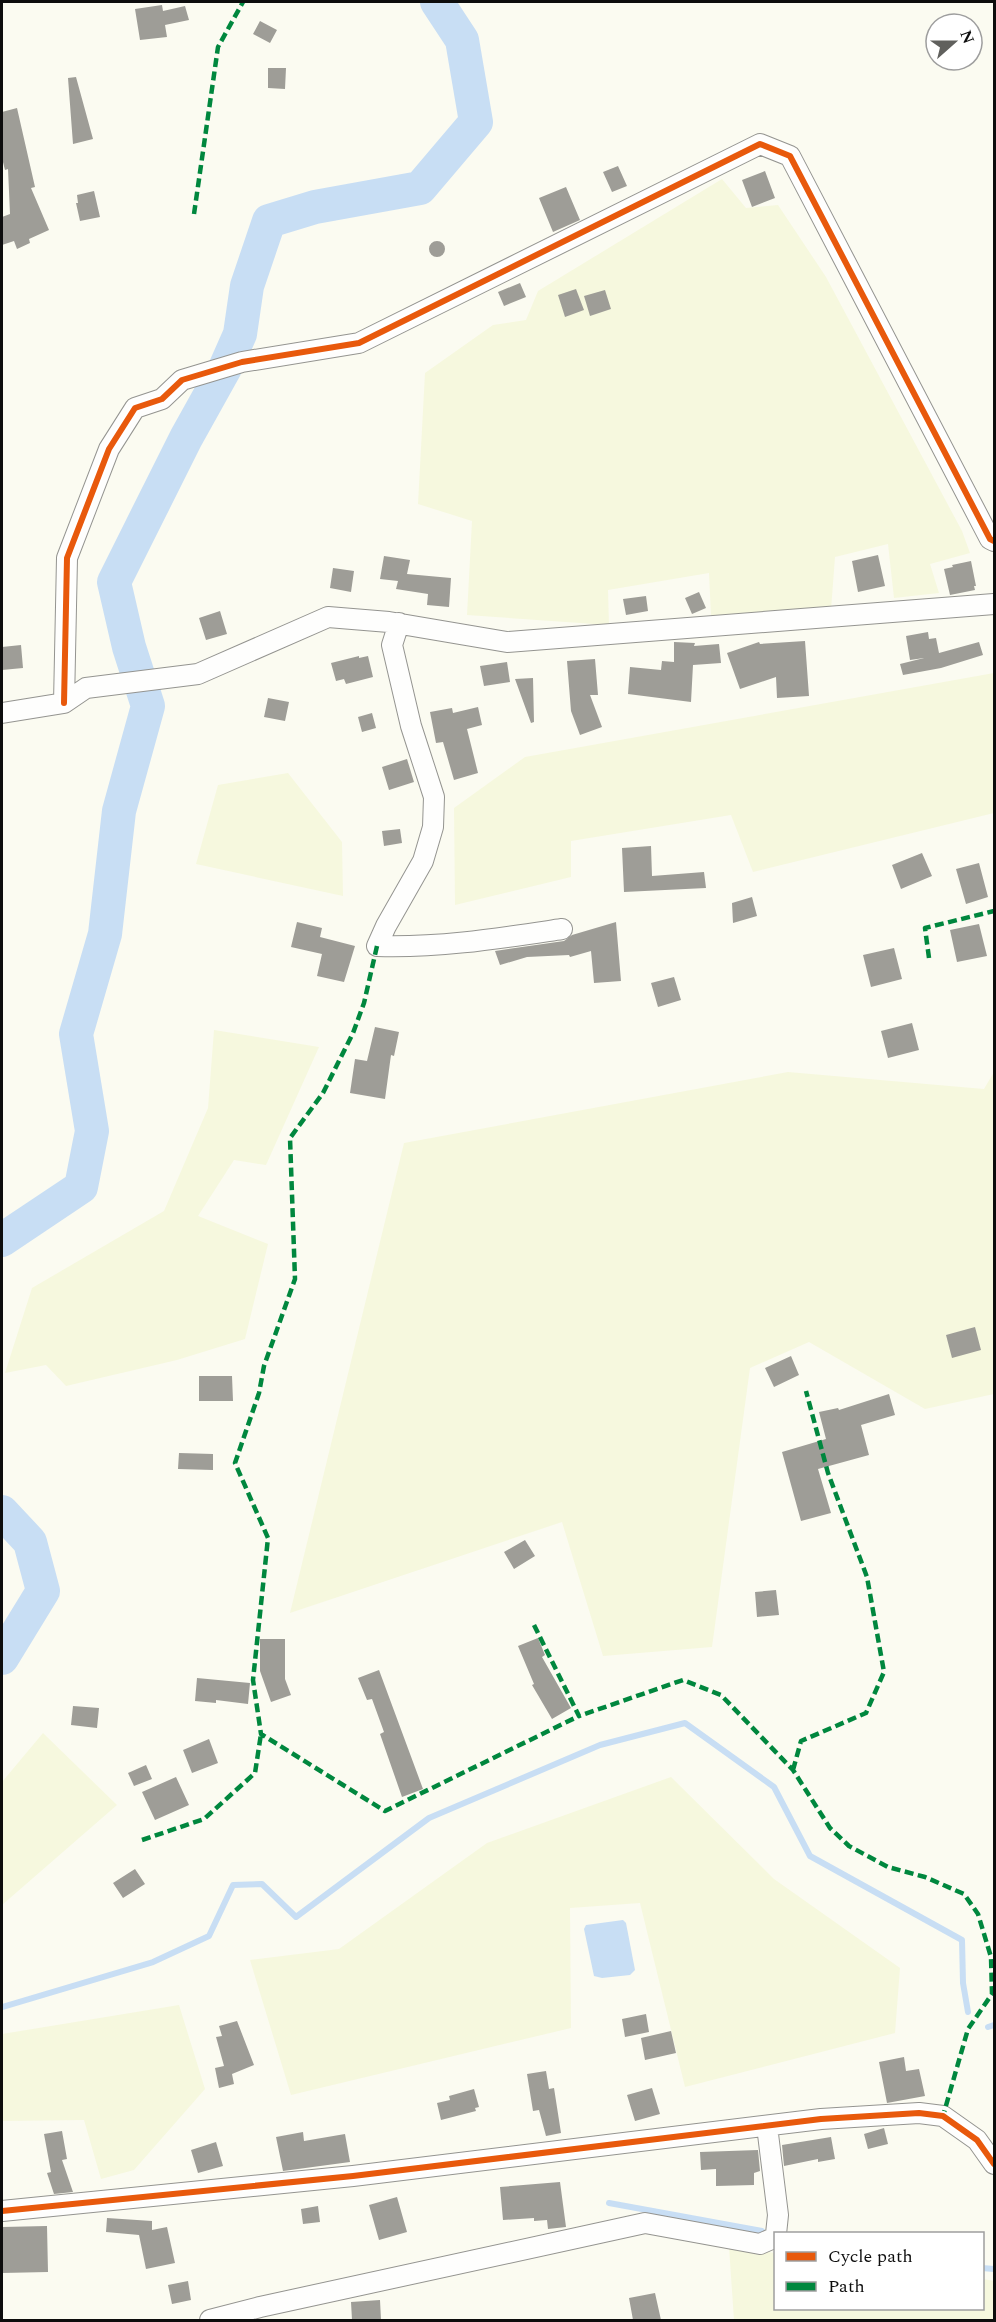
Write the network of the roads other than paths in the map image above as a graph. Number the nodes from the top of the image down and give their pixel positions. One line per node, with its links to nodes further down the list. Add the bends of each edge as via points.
1 (994, 541): 4 (street, via 790,156 760,144 358,343 243,362 182,380 162,399 135,408 109,449 67,558)
2 (994, 604): 3 (street, via 507,642)
3 (399, 623): 4 (street, via 328,617 198,674 86,688); 6 (street, via 392,645 411,726 434,797 433,827 423,861 377,946 465,943)
4 (64, 703): 5 (street)
5 (2, 713)
6 (562, 929)
7 (767, 2126): 8 (street, via 821,2119 943,2116 977,2140); 9 (street, via 353,2176); 10 (street, via 778,2216)
8 (994, 2164)
9 (2, 2211)
10 (776, 2232)
11 (774, 2236): 12 (street, via 760,2244 645,2223)
12 (210, 2320)

